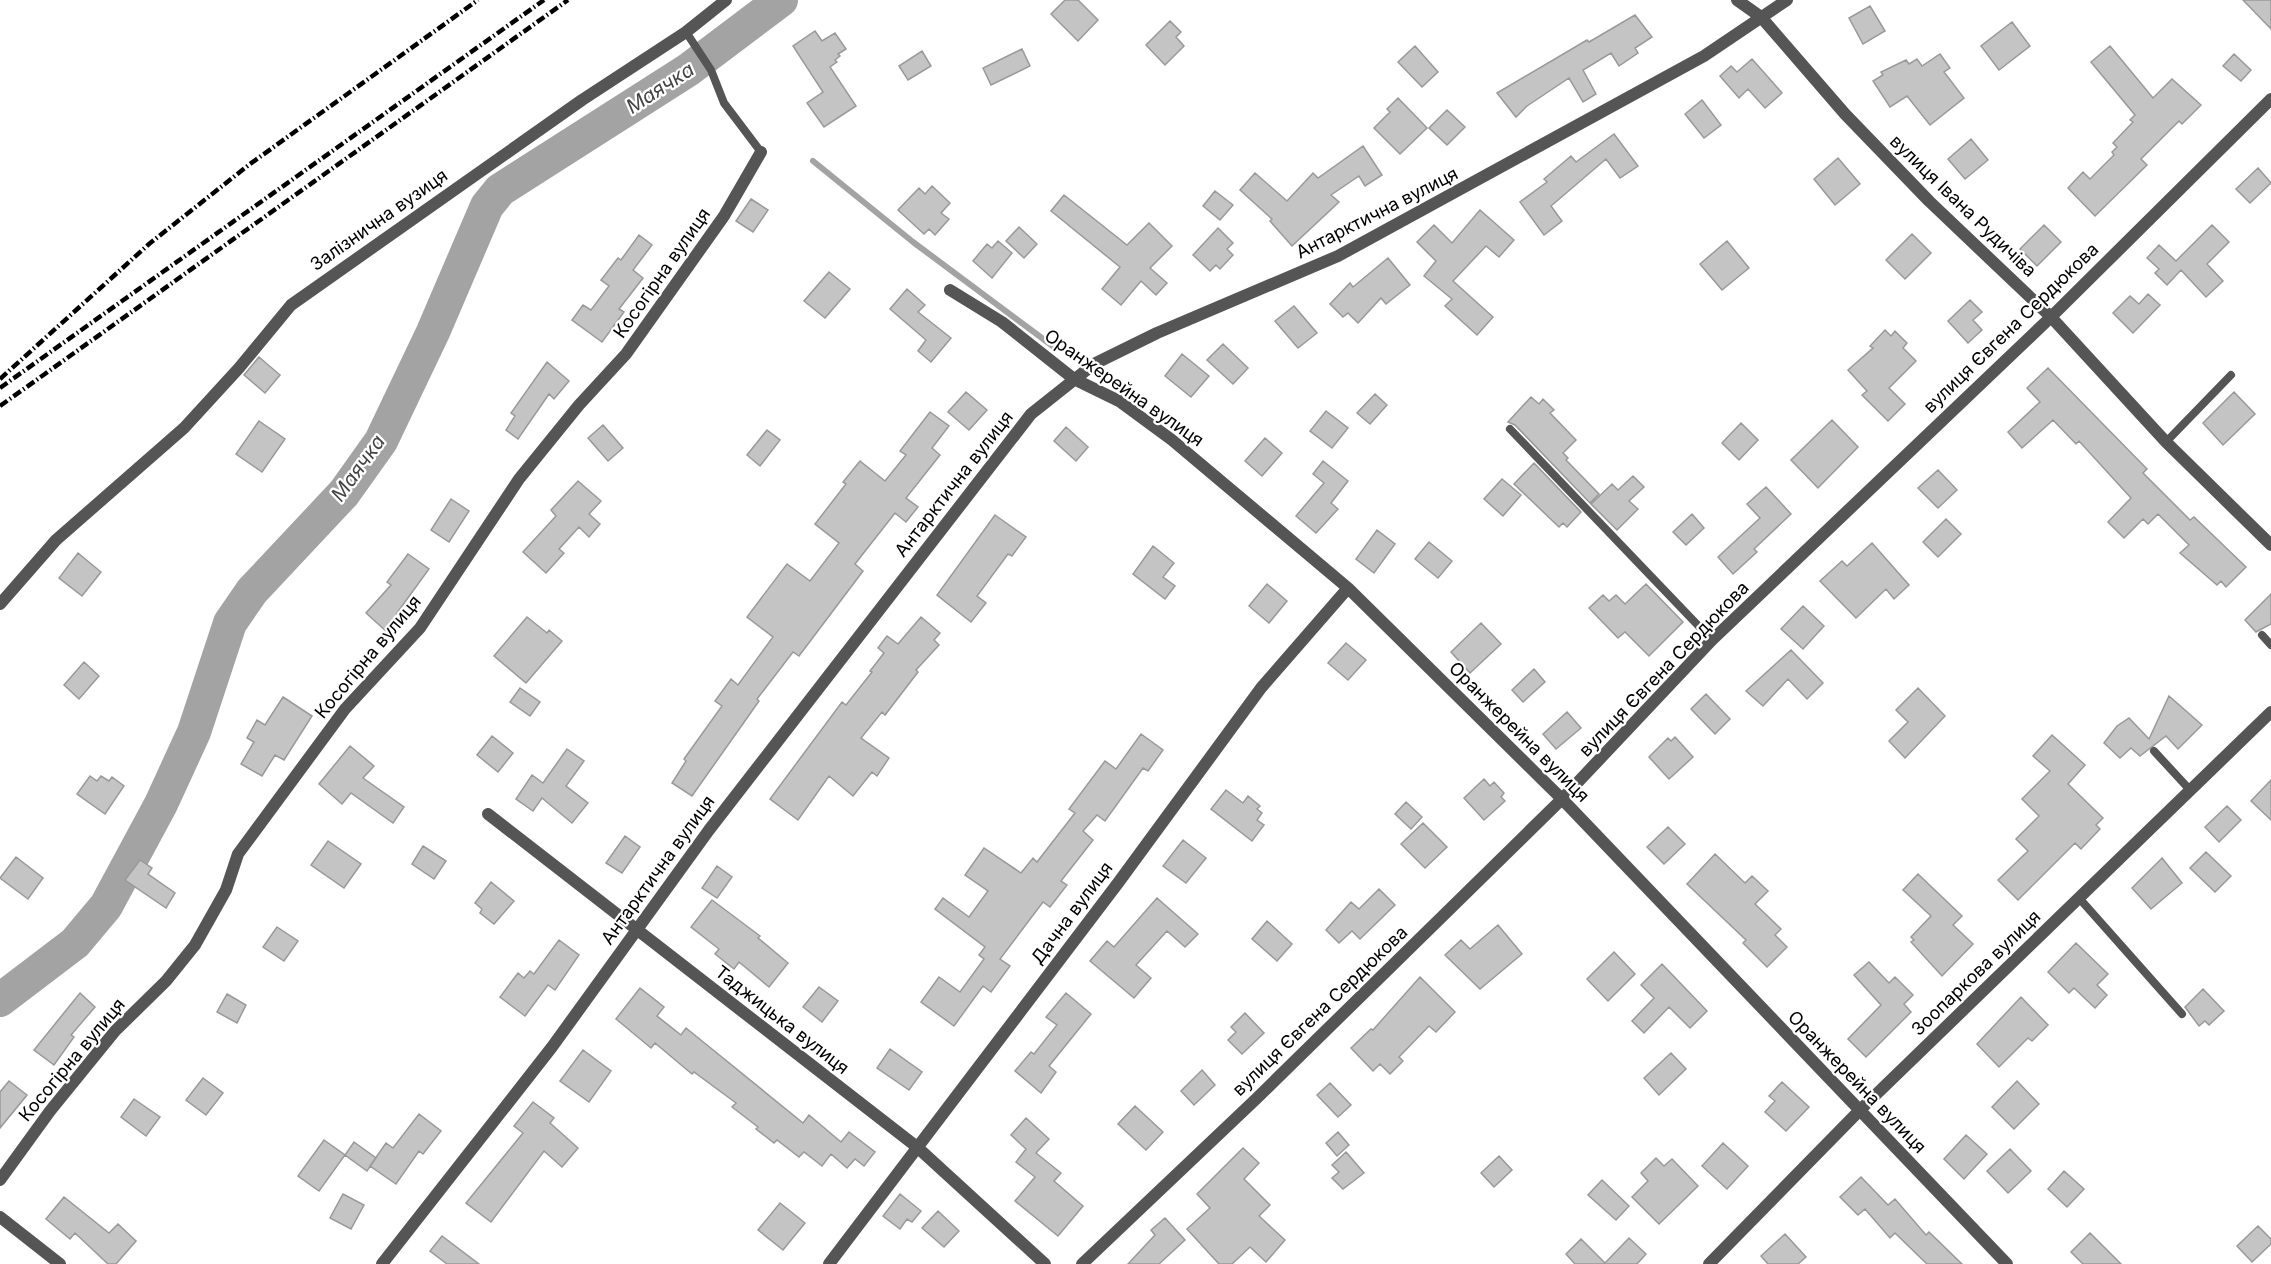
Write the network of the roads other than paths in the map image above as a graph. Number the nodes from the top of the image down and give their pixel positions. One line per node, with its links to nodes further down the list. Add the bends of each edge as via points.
1 (726, 0): 5 (street, Залізнична вузиця)
2 (1737, 0): 4 (street, вулиця Івана Рудичіва)
3 (1787, 0): 4 (street, Антарктична вулиця)
4 (1761, 17): 9 (street, вулиця Івана Рудичіва, via 1852,122); 11 (street, Антарктична вулиця, via 1704,56 1338,256 1157,333 1094,364)
5 (687, 33): 7 (lane, via 711,70 724,104); 16 (street, Залізнична вузиця, via 582,100 291,305 184,428 88,511 26,572)
6 (2271, 99): 9 (street, вулиця Євгена Сердюкова)
7 (761, 152): 30 (street, Косогірна вулиця, via 724,216 626,354 519,479 420,628 345,709 238,854 226,890 195,945 166,981 115,1031)
8 (950, 290): 11 (street, Оранжерейна вулиця, via 1002,322)
9 (2051, 317): 13 (street, вулиця Івана Рудичіва); 18 (street, вулиця Євгена Сердюкова)
10 (2231, 375): 13 (lane)
11 (1074, 379): 15 (street, Оранжерейна вулиця, via 1119,401 1172,440); 26 (street, Антарктична вулиця, via 1031,414 956,508)
12 (1510, 429): 18 (lane)
13 (2166, 442): 14 (street, вулиця Івана Рудичіва)
14 (2271, 545)
15 (1348, 588): 23 (street, Оранжерейна вулиця); 29 (street, Дачна вулиця, via 1260,688)
16 (0, 604)
17 (2262, 635): 19 (lane)
18 (1712, 640): 23 (street, вулиця Євгена Сердюкова)
19 (2271, 645)
20 (2271, 712): 22 (street, Зоопаркова вулиця)
21 (2154, 751): 22 (lane)
22 (2190, 790): 25 (street, Зоопаркова вулиця)
23 (1562, 799): 28 (street, Оранжерейна вулиця); 36 (street, вулиця Євгена Сердюкова, via 1265,1091)
24 (488, 814): 26 (street, Таджицька вулиця)
25 (2079, 898): 27 (lane); 28 (street, Зоопаркова вулиця)
26 (636, 931): 29 (street, Таджицька вулиця); 33 (street, Антарктична вулиця, via 552,1047)
27 (2182, 1014)
28 (1860, 1110): 37 (street, Зоопаркова вулиця); 38 (street, Оранжерейна вулиця)
29 (917, 1147): 34 (street, Дачна вулиця); 35 (street, Таджицька вулиця)
30 (0, 1180)
31 (0, 1217): 32 (street)
32 (60, 1264)
33 (382, 1264)
34 (829, 1264)
35 (1045, 1264)
36 (1082, 1264)
37 (1709, 1264)
38 (2007, 1264)

